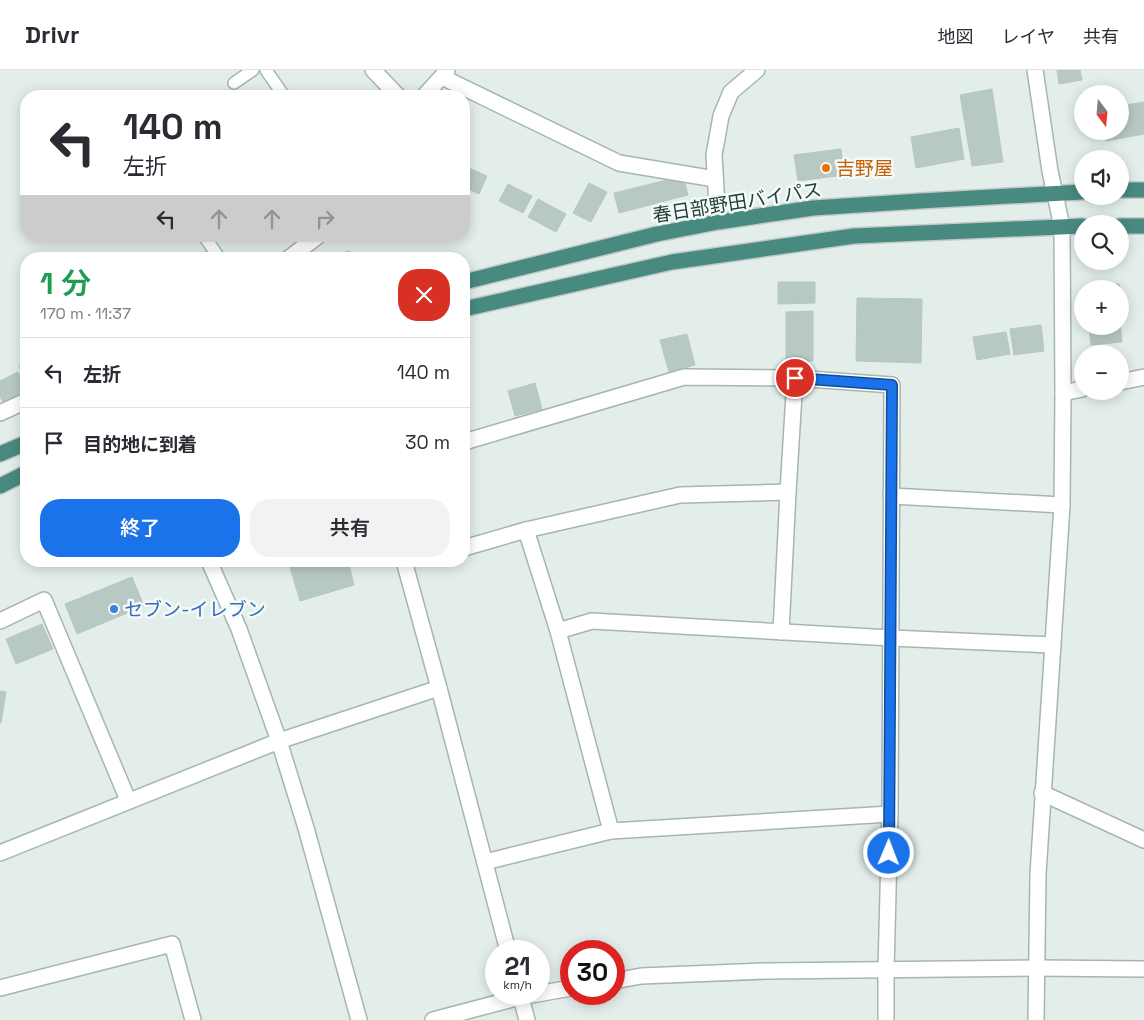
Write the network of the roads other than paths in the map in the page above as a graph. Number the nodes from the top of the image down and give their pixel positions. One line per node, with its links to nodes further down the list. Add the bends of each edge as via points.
1 (253, 70): 7 (lane)
2 (266, 70): 8 (lane)
3 (374, 70): 9 (street)
4 (757, 70): 11 (street, via 731,92 721,116 714,155)
5 (1035, 70): 15 (street)
6 (445, 74): 10 (street); 11 (street, via 619,163)
7 (234, 83)
8 (280, 90)
9 (392, 90)
10 (430, 90)
11 (716, 179): 16 (street)
12 (1129, 190): 13 (highway)
13 (1144, 190)
14 (1074, 193): 15 (highway, 春日部野田バイパス)
15 (1055, 194): 16 (highway, 春日部野田バイパス, via 814,208); 20 (street)
16 (718, 222): 23 (highway, 春日部野田バイパス)
17 (1074, 226): 20 (highway)
18 (1129, 226): 19 (highway)
19 (1144, 226)
20 (1062, 227): 24 (highway, via 854,236 672,262); 29 (street)
21 (310, 242): 22 (street)
22 (297, 252)
23 (470, 281)
24 (470, 307)
25 (1144, 377): 27 (street)
26 (795, 378): 32 (street, via 684,377); 37 (street); 38 (street, via 892,385)
27 (1129, 380)
28 (1074, 391): 29 (street)
29 (1064, 393): 39 (street)
30 (20, 404): 31 (street)
31 (0, 413)
32 (470, 440)
33 (20, 446): 34 (highway)
34 (0, 454)
35 (20, 476): 36 (highway)
36 (0, 486)
37 (788, 492): 40 (street, via 680,495); 46 (street)
38 (891, 496): 39 (street); 47 (street)
39 (1062, 506): 48 (street)
40 (526, 530): 41 (street); 45 (street)
41 (470, 546)
42 (212, 567): 50 (street, via 239,628)
43 (409, 567): 49 (street)
44 (0, 620): 52 (street, via 44,600)
45 (558, 631): 46 (street, via 592,621); 54 (street)
46 (781, 632): 47 (street)
47 (890, 638): 48 (street); 53 (street)
48 (1053, 645): 51 (street)
49 (439, 688): 50 (street); 57 (street)
50 (279, 741): 52 (street); 67 (street)
51 (1042, 793): 55 (street); 59 (street)
52 (128, 800): 56 (street)
53 (890, 814): 54 (street); 61 (street)
54 (611, 831): 57 (street)
55 (1144, 840)
56 (0, 853)
57 (484, 862): 58 (street)
58 (505, 940)
59 (1036, 968): 60 (street); 61 (street); 71 (street)
60 (1144, 969)
61 (886, 970): 62 (street, via 767,971); 70 (street)
62 (625, 978)
63 (0, 988): 66 (street, via 172,944)
64 (485, 1005): 68 (street)
65 (523, 1005): 69 (street)
66 (193, 1020)
67 (359, 1020)
68 (433, 1020)
69 (527, 1020)
70 (886, 1020)
71 (1036, 1020)

